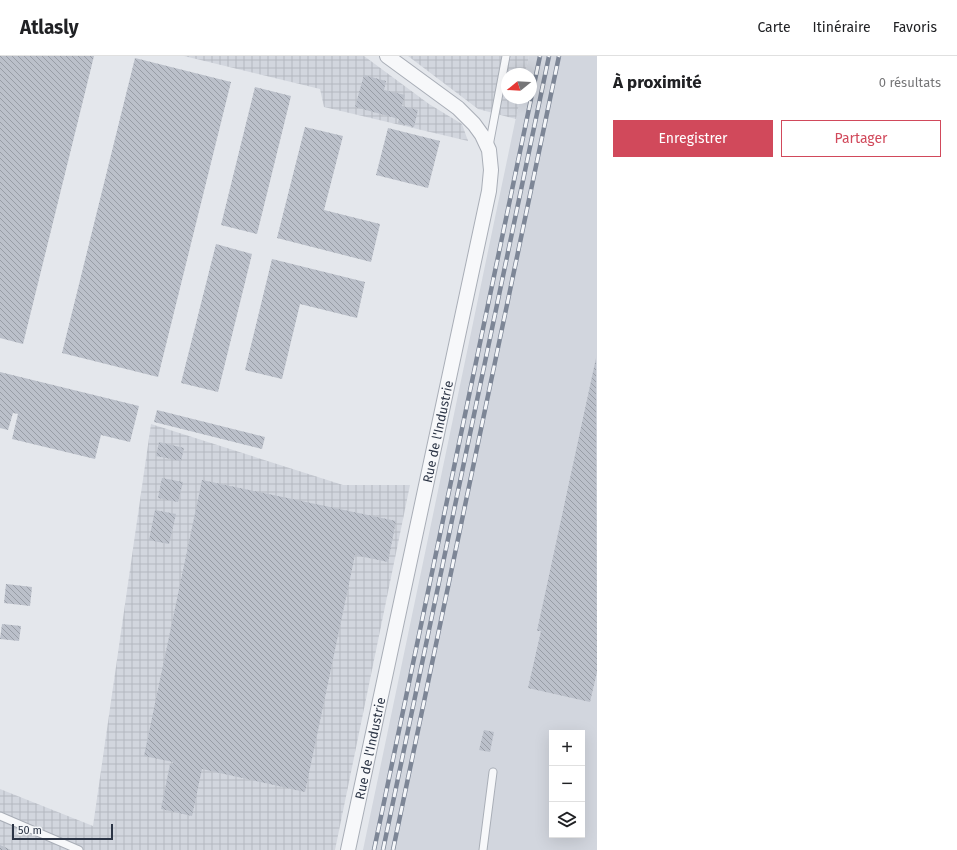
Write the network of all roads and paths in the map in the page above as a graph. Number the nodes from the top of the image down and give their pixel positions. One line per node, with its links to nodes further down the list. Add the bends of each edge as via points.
1 (387, 56): 3 (street, Rue de l'Industrie, via 458,108 474,124)
2 (506, 56): 3 (lane)
3 (489, 150): 7 (street, Rue de l'Industrie, via 489,191)
4 (493, 772): 8 (lane)
5 (0, 816): 6 (lane)
6 (79, 850)
7 (348, 850)
8 (483, 850)

